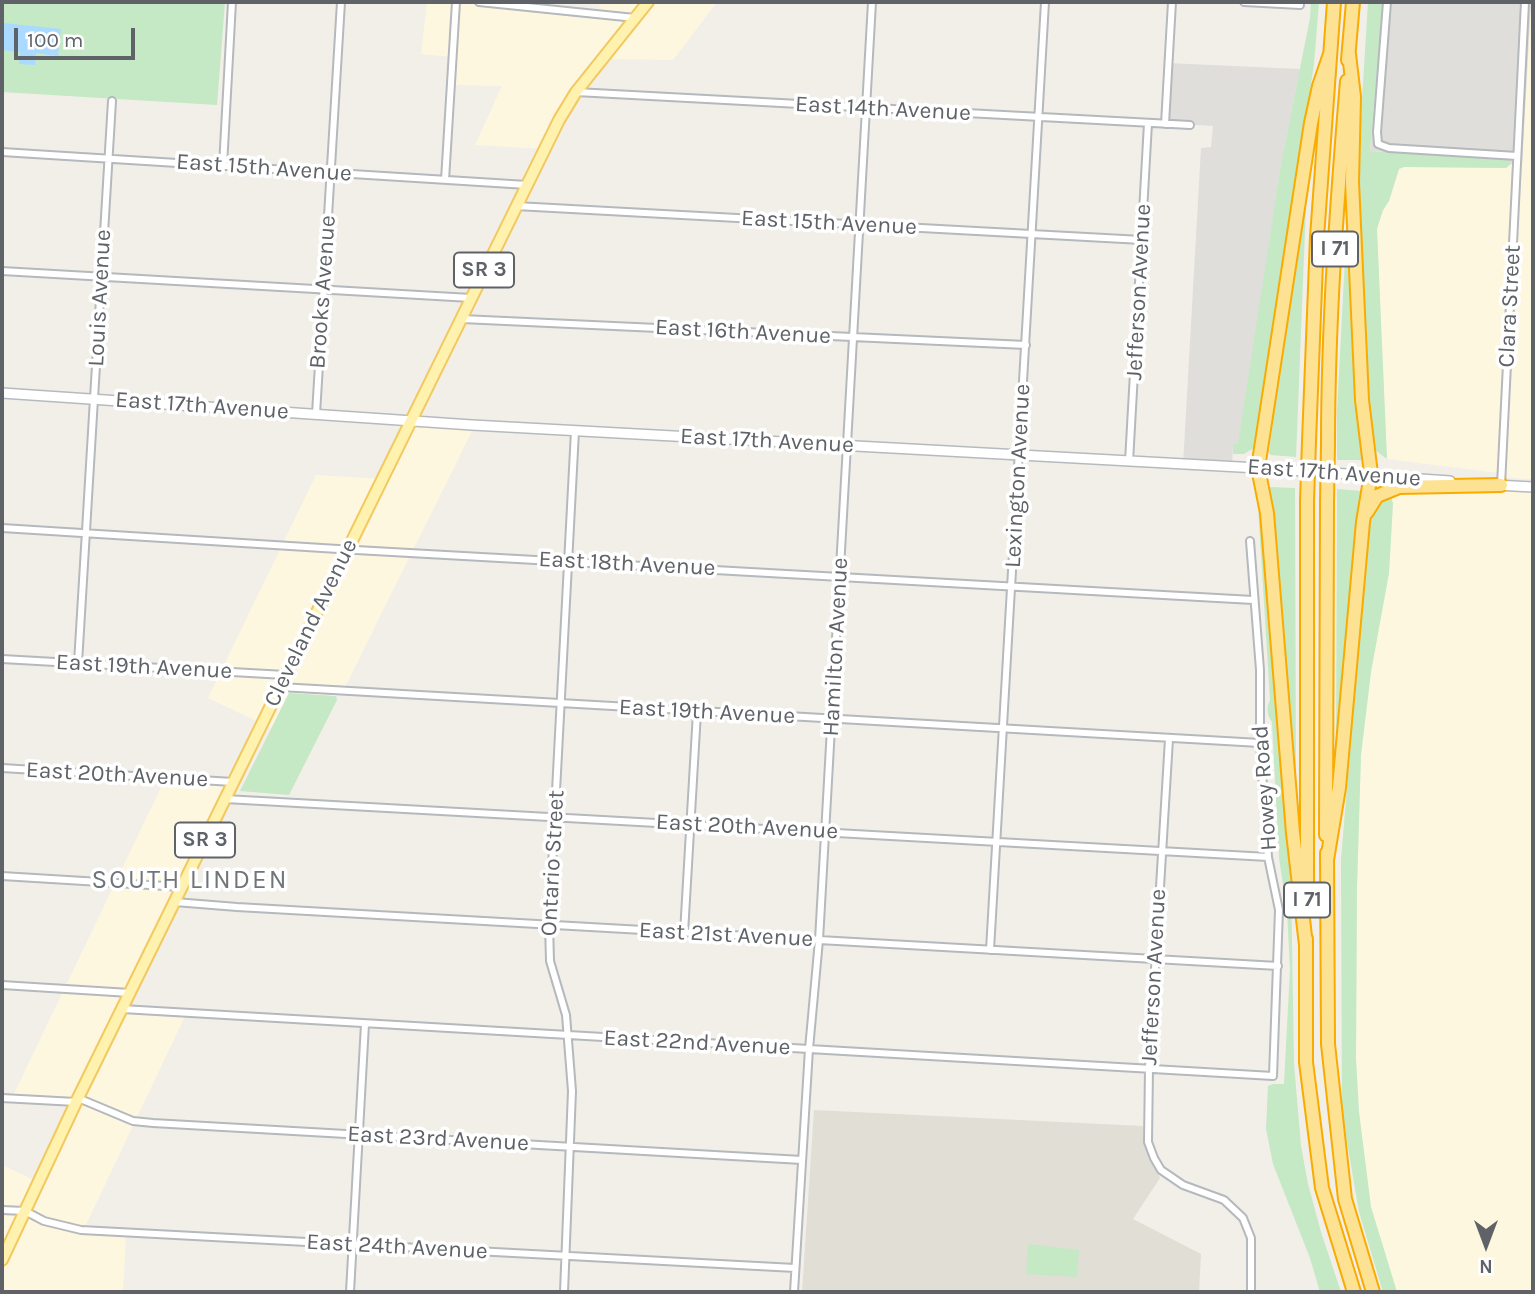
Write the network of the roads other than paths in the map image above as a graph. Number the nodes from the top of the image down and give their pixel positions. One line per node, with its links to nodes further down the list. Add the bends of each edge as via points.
1 (232, 2): 28 (street)
2 (341, 2): 29 (street, Brooks Avenue)
3 (456, 2): 30 (street)
4 (479, 2): 15 (street)
5 (648, 2): 15 (main road, Cleveland Avenue / SR 3)
6 (872, 2): 20 (street, Hamilton Avenue)
7 (1045, 2): 21 (street, Lexington Avenue)
8 (1172, 2): 23 (street)
9 (1244, 2): 14 (street)
10 (1334, 2): 16 (highway, I 71)
11 (1353, 2): 17 (highway, I 71)
12 (1387, 2): 26 (street, via 1378,144)
13 (1525, 2): 26 (street, Clara Street)
14 (1300, 5)
15 (635, 18): 18 (main road, Cleveland Avenue / SR 3)
16 (1330, 54): 51 (highway, via 1311,123); 90 (highway, I 71, bridge, via 1308,441)
17 (1349, 54): 52 (highway, via 1362,400); 83 (highway, I 71, bridge, via 1328,387)
18 (576, 92): 20 (street, East 14th Avenue); 31 (main road, Cleveland Avenue / SR 3)
19 (113, 101): 27 (street, Louis Avenue)
20 (866, 108): 21 (street, East 14th Avenue); 33 (street, Hamilton Avenue)
21 (1039, 117): 22 (street, East 14th Avenue); 34 (street, Lexington Avenue)
22 (1148, 123): 23 (street, East 14th Avenue); 35 (street, Jefferson Avenue)
23 (1165, 124): 24 (street, East 14th Avenue)
24 (1190, 125)
25 (2, 152): 27 (street, East 15th Avenue)
26 (1517, 156): 53 (street, Clara Street)
27 (109, 158): 28 (street, East 15th Avenue); 37 (street, Louis Avenue)
28 (223, 166): 29 (street, East 15th Avenue)
29 (331, 172): 30 (street, East 15th Avenue); 38 (street, Brooks Avenue)
30 (445, 180): 31 (street, East 15th Avenue)
31 (527, 185): 32 (main road, Cleveland Avenue / SR 3)
32 (516, 206): 33 (street, East 15th Avenue); 39 (main road, Cleveland Avenue / SR 3)
33 (859, 225): 34 (street, East 15th Avenue); 41 (street, Hamilton Avenue)
34 (1032, 234): 35 (street, East 15th Avenue); 42 (street, Lexington Avenue)
35 (1142, 240): 50 (street, Jefferson Avenue)
36 (2, 271): 37 (street)
37 (102, 276): 38 (street); 44 (street, Louis Avenue)
38 (324, 290): 39 (street); 45 (street, Brooks Avenue)
39 (471, 298): 40 (main road, Cleveland Avenue / SR 3)
40 (460, 319): 41 (street, East 16th Avenue); 46 (main road, Cleveland Avenue / SR 3)
41 (854, 337): 42 (street, East 16th Avenue); 48 (street, Hamilton Avenue)
42 (1026, 345): 49 (street, Lexington Avenue)
43 (2, 393): 44 (street, East 17th Avenue)
44 (94, 399): 45 (street, East 17th Avenue); 57 (street, Louis Avenue)
45 (316, 414): 46 (street, East 17th Avenue)
46 (410, 420): 47 (street, East 17th Avenue); 59 (main road, Cleveland Avenue / SR 3)
47 (575, 431): 48 (street, East 17th Avenue); 60 (street, Ontario Street)
48 (848, 446): 49 (street, East 17th Avenue); 61 (street, Hamilton Avenue)
49 (1020, 456): 50 (street, East 17th Avenue); 62 (street, Lexington Avenue)
50 (1129, 462): 51 (street, East 17th Avenue)
51 (1258, 468): 52 (street, East 17th Avenue); 90 (highway, via 1267,513)
52 (1371, 474): 53 (street, East 17th Avenue); 55 (highway)
53 (1501, 485): 54 (street, East 17th Avenue); 55 (highway, via 1399,487 1377,496)
54 (1533, 487)
55 (1363, 522): 83 (highway, via 1339,788)
56 (2, 528): 57 (street, East 18th Avenue)
57 (86, 533): 59 (street, East 18th Avenue); 65 (street, Louis Avenue)
58 (1251, 541): 63 (street, Howey Road)
59 (347, 549): 60 (street, East 18th Avenue); 66 (main road, Cleveland Avenue / SR 3)
60 (569, 561): 61 (street, East 18th Avenue); 68 (street, Ontario Street)
61 (840, 577): 62 (street, East 18th Avenue); 70 (street, Hamilton Avenue)
62 (1012, 586): 63 (street, East 18th Avenue); 71 (street, Lexington Avenue)
63 (1253, 600): 73 (street, Howey Road, via 1260,670)
64 (2, 659): 65 (street, East 19th Avenue)
65 (78, 663): 66 (street, East 19th Avenue)
66 (285, 675): 67 (main road, Cleveland Avenue / SR 3)
67 (280, 687): 68 (street, East 19th Avenue); 75 (main road, Cleveland Avenue / SR 3)
68 (562, 704): 69 (street, East 19th Avenue); 77 (street, Ontario Street)
69 (697, 712): 70 (street, East 19th Avenue); 78 (street)
70 (832, 719): 71 (street, East 19th Avenue); 79 (street, Hamilton Avenue)
71 (1003, 729): 72 (street, East 19th Avenue); 80 (street, Lexington Avenue)
72 (1169, 739): 73 (street, East 19th Avenue); 81 (street, Jefferson Avenue)
73 (1260, 743): 82 (street, Howey Road)
74 (2, 768): 75 (street, East 20th Avenue)
75 (233, 782): 76 (main road, Cleveland Avenue / SR 3)
76 (225, 799): 77 (street, East 20th Avenue); 85 (main road, Cleveland Avenue / SR 3)
77 (555, 816): 78 (street, East 20th Avenue); 87 (street, Ontario Street)
78 (690, 824): 79 (street, East 20th Avenue); 88 (street)
79 (825, 832): 80 (street, East 20th Avenue); 89 (street, Hamilton Avenue)
80 (997, 842): 81 (street, East 20th Avenue); 91 (street, Lexington Avenue)
81 (1162, 851): 82 (street, East 20th Avenue); 92 (street, Jefferson Avenue)
82 (1268, 857): 93 (street, Howey Road, via 1279,910)
83 (1327, 860): 118 (highway, I 71, via 1328,1044 1345,1199)
84 (2, 876): 85 (street)
85 (182, 887): 86 (main road, Cleveland Avenue / SR 3)
86 (174, 902): 87 (street, East 21st Avenue); 95 (main road, Cleveland Avenue / SR 3)
87 (549, 924): 88 (street, East 21st Avenue); 98 (street, Ontario Street, via 550,961)
88 (684, 933): 89 (street, East 21st Avenue)
89 (819, 940): 91 (street, East 21st Avenue); 99 (street, Hamilton Avenue)
90 (1306, 945): 117 (highway, I 71, via 1306,1062 1322,1188)
91 (990, 950): 92 (street, East 21st Avenue)
92 (1156, 959): 93 (street, East 21st Avenue); 100 (street, Jefferson Avenue)
93 (1278, 966): 101 (street, Howey Road)
94 (2, 985): 95 (street)
95 (130, 993): 96 (main road, Cleveland Avenue / SR 3)
96 (122, 1009): 97 (street, East 22nd Avenue); 103 (main road, Cleveland Avenue / SR 3)
97 (365, 1024): 98 (street, East 22nd Avenue); 104 (street)
98 (569, 1035): 99 (street, East 22nd Avenue); 105 (street, Ontario Street)
99 (809, 1049): 100 (street, East 22nd Avenue); 106 (street, Hamilton Avenue)
100 (1149, 1068): 101 (street, East 22nd Avenue); 116 (street, Jefferson Avenue, via 1146,1119 1153,1157 1171,1178 1224,1200 1243,1218 1251,1238)
101 (1273, 1076)
102 (2, 1098): 103 (street, East 23rd Avenue)
103 (77, 1100): 104 (street, East 23rd Avenue, via 133,1121); 108 (main road, Cleveland Avenue / SR 3)
104 (359, 1135): 105 (street, East 23rd Avenue); 109 (street)
105 (572, 1147): 106 (street, East 23rd Avenue); 110 (street, Ontario Street)
106 (802, 1160): 112 (street, Hamilton Avenue)
107 (2, 1210): 108 (street, East 24th Avenue)
108 (25, 1211): 109 (street, East 24th Avenue, via 81,1230); 111 (main road, Cleveland Avenue / SR 3)
109 (353, 1244): 110 (street, East 24th Avenue); 113 (street)
110 (565, 1256): 112 (street, East 24th Avenue); 114 (street, Ontario Street)
111 (2, 1260)
112 (795, 1268): 115 (street, Hamilton Avenue)
113 (350, 1292)
114 (564, 1292)
115 (794, 1292)
116 (1251, 1292)
117 (1354, 1292)
118 (1373, 1292)

